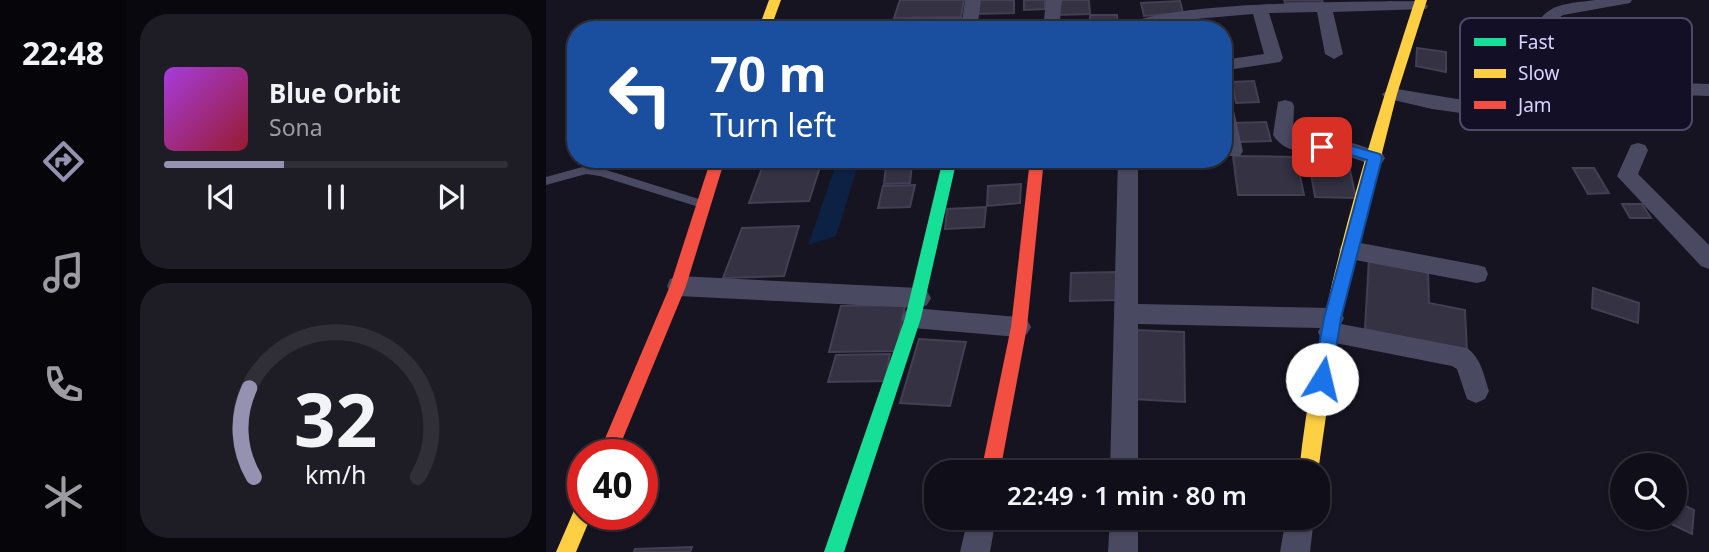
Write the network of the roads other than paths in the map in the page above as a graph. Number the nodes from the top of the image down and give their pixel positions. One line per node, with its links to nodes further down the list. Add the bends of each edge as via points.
1 (775, 0): 10 (street)
2 (973, 0): 11 (street)
3 (1054, 0): 12 (street)
4 (1624, 0): 9 (street, via 1551,14)
5 (1420, 3): 7 (street); 16 (street)
6 (1189, 7): 8 (street); 13 (street)
7 (1324, 8): 8 (street); 14 (street)
8 (1260, 9): 15 (street, via 1274,58)
9 (1551, 18)
10 (767, 21)
11 (970, 21)
12 (1052, 21)
13 (1149, 21)
14 (1334, 54)
15 (1232, 64)
16 (1391, 94): 18 (street); 22 (street)
17 (1285, 106): 22 (street, via 1283,135 1289,141)
18 (1460, 107)
19 (1232, 146): 21 (street)
20 (1638, 150): 30 (street, via 1627,176)
21 (1233, 151)
22 (1375, 158): 29 (street)
23 (715, 168): 28 (street)
24 (948, 168): 33 (street)
25 (1036, 168): 36 (street)
26 (1128, 168): 34 (street)
27 (546, 181): 28 (lane, via 586,170 600,172)
28 (702, 204): 32 (street)
29 (1350, 250): 31 (street); 35 (street)
30 (1709, 260)
31 (1477, 274)
32 (678, 286): 33 (street); 38 (street)
33 (916, 308): 36 (street); 47 (street)
34 (1127, 314): 35 (street); 40 (street)
35 (1331, 325): 37 (street, via 1458,356 1467,362); 41 (street)
36 (1019, 327): 39 (street)
37 (1476, 391)
38 (614, 439)
39 (992, 460)
40 (1124, 460)
41 (1310, 460)
42 (576, 530): 46 (street)
43 (980, 530): 48 (street)
44 (1124, 530): 49 (street)
45 (1298, 530): 50 (street)
46 (566, 552)
47 (834, 552)
48 (975, 552)
49 (1123, 552)
50 (1295, 552)

